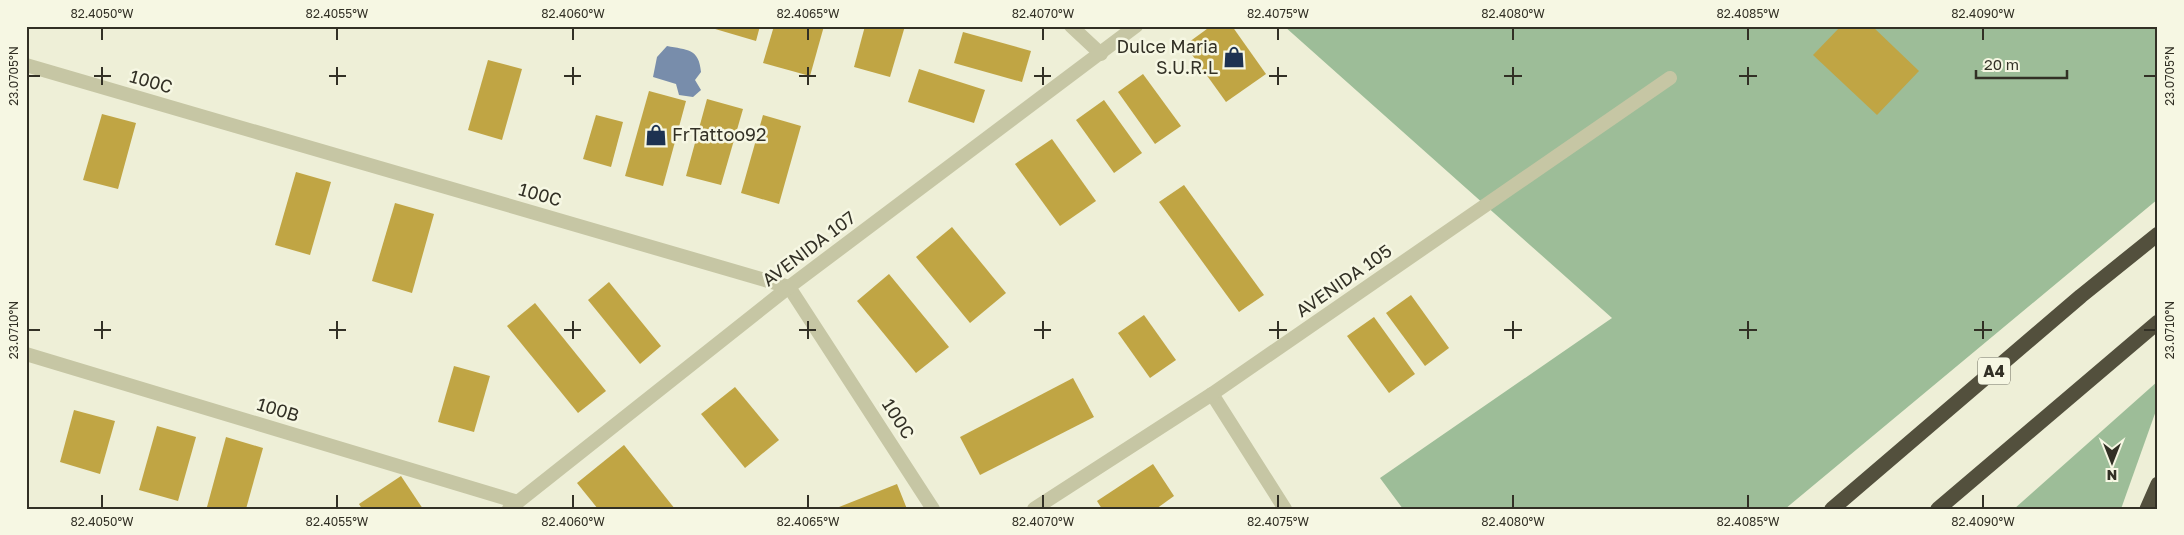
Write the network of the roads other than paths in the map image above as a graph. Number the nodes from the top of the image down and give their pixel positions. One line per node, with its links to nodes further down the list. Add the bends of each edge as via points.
1 (1071, 26): 3 (street)
2 (1136, 26): 3 (street, AVENIDA 107)
3 (1101, 54): 7 (street, AVENIDA 107)
4 (26, 65): 7 (street, 100C)
5 (1670, 78): 10 (street, AVENIDA 105)
6 (2158, 234): 16 (highway, A4)
7 (789, 288): 12 (street, AVENIDA 107); 13 (street, 100C)
8 (2158, 322): 17 (highway)
9 (26, 354): 12 (street, 100B)
10 (1212, 394): 14 (street, AVENIDA 105); 15 (street)
11 (2158, 484): 18 (highway)
12 (514, 505)
13 (933, 509)
14 (1034, 509)
15 (1285, 509)
16 (1832, 509)
17 (1938, 509)
18 (2147, 509)

